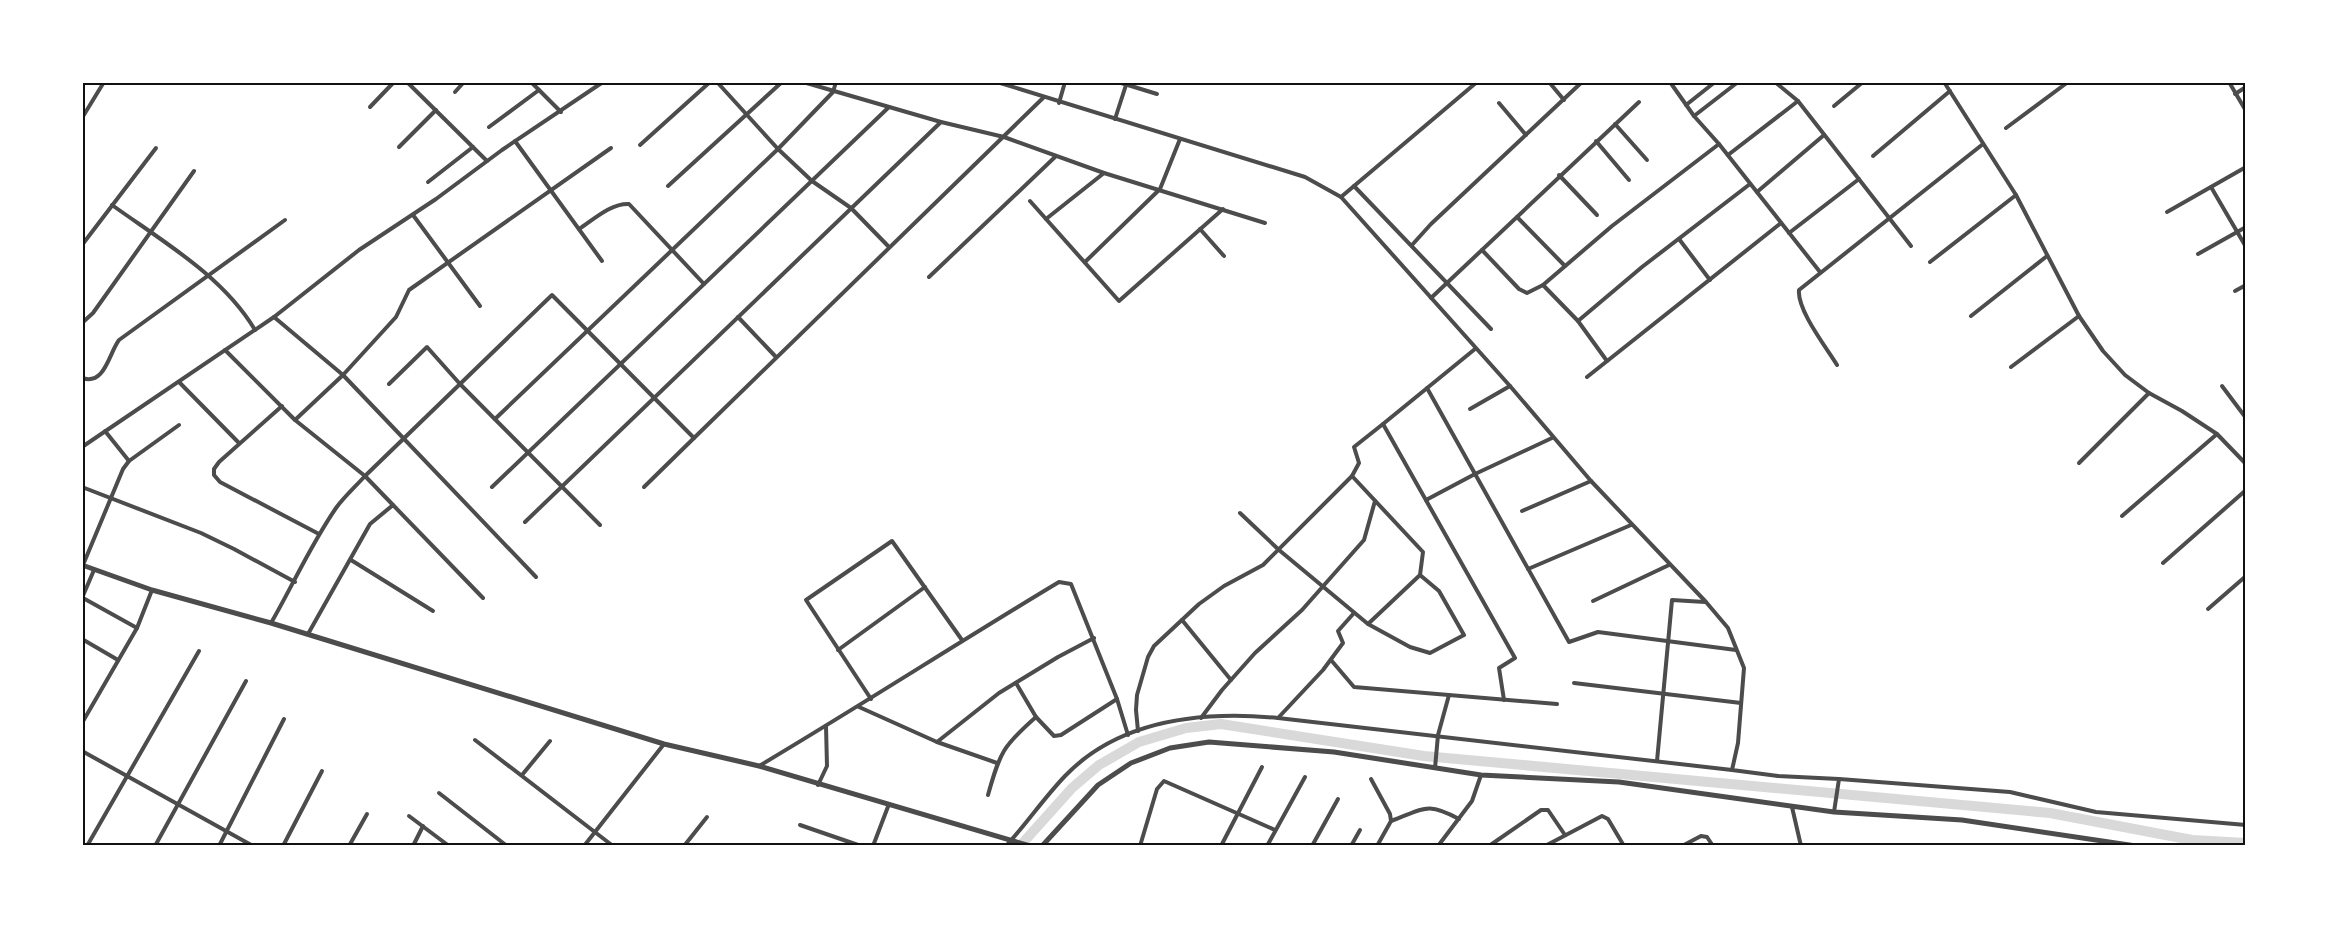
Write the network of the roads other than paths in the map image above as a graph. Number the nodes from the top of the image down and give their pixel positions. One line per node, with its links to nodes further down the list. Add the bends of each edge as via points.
1 (104, 82): 49 (street)
2 (394, 82): 42 (street)
3 (407, 82): 44 (street)
4 (464, 82): 30 (street)
5 (531, 82): 28 (street)
6 (603, 82): 46 (street)
7 (710, 82): 63 (street)
8 (717, 82): 47 (street)
9 (782, 82): 47 (street)
10 (803, 82): 31 (street)
11 (836, 82): 31 (street)
12 (997, 82): 34 (street)
13 (1118, 82): 26 (street)
14 (1476, 82): 85 (street)
15 (1549, 82): 35 (street)
16 (1582, 82): 35 (street)
17 (1670, 82): 40 (street)
18 (1715, 82): 40 (street)
19 (1738, 82): 48 (street)
20 (1775, 82): 37 (street)
21 (1863, 82): 41 (street)
22 (1944, 82): 29 (street)
23 (2068, 82): 54 (street)
24 (2229, 82): 33 (street)
25 (1064, 85): 38 (street)
26 (1126, 85): 32 (street); 50 (street)
27 (2246, 87): 33 (street)
28 (539, 90): 46 (street); 53 (street)
29 (1950, 91): 62 (street); 70 (street)
30 (455, 92)
31 (833, 92): 43 (street); 68 (street)
32 (1158, 94)
33 (2236, 94): 45 (street)
34 (1043, 98): 38 (street); 57 (street)
35 (1564, 100): 55 (street)
36 (1639, 102): 52 (street)
37 (1798, 102): 56 (street); 69 (street)
38 (1059, 103): 50 (street)
39 (1499, 103): 55 (street)
40 (1686, 105): 48 (street)
41 (1834, 106)
42 (370, 107)
43 (889, 107): 51 (street); 80 (street)
44 (436, 110): 64 (street); 65 (street)
45 (2246, 111)
46 (561, 112): 59 (street)
47 (746, 114): 68 (street); 83 (street)
48 (1694, 116): 61 (street)
49 (82, 118)
50 (1115, 120): 58 (street)
51 (941, 122): 57 (street); 93 (street)
52 (1615, 124): 60 (street); 73 (street)
53 (489, 127)
54 (2006, 128)
55 (1526, 135): 112 (street)
56 (1824, 135): 78 (street); 88 (street)
57 (1004, 137): 71 (street); 114 (street)
58 (1180, 139): 87 (street); 90 (street, via 1305,177)
59 (515, 141): 72 (street); 86 (street)
60 (1596, 141): 77 (street); 79 (street)
61 (1719, 144): 69 (street); 125 (street)
62 (1983, 144): 89 (street); 99 (street)
63 (640, 145)
64 (399, 146)
65 (473, 147): 72 (street); 81 (street)
66 (156, 148): 92 (street)
67 (611, 148): 86 (street)
68 (778, 149): 80 (street); 116 (street)
69 (1728, 155): 82 (street)
70 (1873, 156)
71 (1055, 157): 76 (street); 128 (street)
72 (486, 158): 96 (street)
73 (1647, 160)
74 (2246, 166): 84 (street)
75 (194, 171): 108 (street)
76 (1104, 173): 87 (street); 100 (street)
77 (1560, 174): 97 (street); 98 (street)
78 (1859, 179): 99 (street); 109 (street)
79 (1629, 180)
80 (812, 181): 93 (street); 131 (street)
81 (428, 182)
82 (1750, 184): 88 (street); 110 (street)
83 (668, 186)
84 (2211, 187): 95 (street); 107 (street)
85 (1352, 188): 90 (street); 112 (street)
86 (550, 189): 106 (street); 122 (street)
87 (1160, 189): 94 (street); 123 (street)
88 (1757, 192): 103 (street)
89 (2016, 195): 120 (street); 124 (street)
90 (1341, 197): 135 (street)
91 (1030, 201): 100 (street)
92 (112, 205): 108 (street); 111 (street)
93 (851, 208): 114 (street); 140 (street)
94 (1223, 209): 102 (street); 105 (street)
95 (2167, 212)
96 (413, 215): 122 (street); 139 (street, via 359,250)
97 (1597, 216)
98 (1517, 217): 117 (street); 125 (street)
99 (1890, 218): 113 (street); 126 (street)
100 (1046, 219): 123 (street)
101 (285, 220): 127 (street)
102 (1265, 223)
103 (1781, 224): 109 (street); 129 (street)
104 (2246, 227): 107 (street)
105 (1200, 229): 119 (street); 123 (street, via 1119,301)
106 (579, 230): 116 (street, via 613,207 629,204); 121 (street)
107 (2237, 232): 115 (street); 118 (street)
108 (151, 233): 127 (street); 142 (street, via 93,313)
109 (1789, 233): 126 (street)
110 (1679, 239): 129 (street); 141 (street)
111 (82, 245)
112 (1412, 245): 130 (street)
113 (1912, 246)
114 (889, 247): 148 (street)
115 (2246, 247)
116 (671, 249): 131 (street); 145 (street)
117 (1482, 250): 130 (street); 132 (street, via 1527,293)
118 (2198, 254)
119 (1224, 256)
120 (2047, 256): 137 (street); 138 (street)
121 (602, 261)
122 (447, 262): 136 (street); 153 (street, via 409,290 396,317)
123 (1085, 262)
124 (1930, 262)
125 (1565, 266): 132 (street)
126 (1820, 272): 151 (street, via 1799,290 1799,298)
127 (209, 276): 144 (street); 155 (street, via 119,340 101,375 95,379)
128 (929, 277)
129 (1710, 280): 149 (street)
130 (1447, 283): 135 (street); 143 (street)
131 (704, 284): 150 (street)
132 (1543, 285): 141 (street)
133 (2246, 285): 134 (street)
134 (2235, 290)
135 (1431, 298): 146 (street)
136 (480, 306)
137 (1971, 316)
138 (2079, 316): 152 (street); 162 (street, via 2103,351 2125,375)
139 (274, 317): 144 (street); 153 (street)
140 (738, 317): 148 (street); 163 (street)
141 (1578, 321): 149 (street)
142 (82, 323)
143 (1491, 329)
144 (254, 330): 147 (street)
145 (587, 330): 150 (street); 158 (street, via 552,295); 166 (street)
146 (1475, 349): 159 (street); 161 (street)
147 (226, 350): 156 (street); 164 (street)
148 (776, 357): 173 (street)
149 (1607, 361): 154 (street)
150 (621, 364): 163 (street); 178 (street)
151 (1837, 365)
152 (2011, 367)
153 (343, 375): 168 (street); 175 (street)
154 (1587, 377)
155 (82, 378)
156 (179, 382): 171 (street); 176 (street)
157 (390, 384): 158 (street, via 427,347)
158 (460, 384): 166 (street); 175 (street)
159 (1510, 386): 165 (street); 174 (street)
160 (2222, 386): 167 (street)
161 (1427, 388): 169 (street); 182 (street)
162 (2149, 393): 172 (street); 180 (street)
163 (655, 398): 173 (street); 188 (street)
164 (282, 406): 168 (street); 176 (street)
165 (1470, 409)
166 (495, 418): 178 (street)
167 (2246, 418)
168 (295, 420): 183 (street)
169 (1383, 424): 184 (street, via 1354,447 1358,463); 192 (street)
170 (179, 426): 179 (street)
171 (105, 431): 177 (street); 179 (street)
172 (2217, 434): 181 (street); 197 (street)
173 (694, 438): 189 (street)
174 (1552, 438): 182 (street); 185 (street)
175 (403, 439): 183 (street); 211 (street)
176 (239, 443): 201 (street, via 214,469 214,475 220,482)
177 (82, 446)
178 (529, 454): 187 (street); 188 (street)
179 (129, 461): 191 (street)
180 (2079, 462)
181 (2246, 464)
182 (1475, 474): 192 (street); 207 (street)
183 (365, 476): 194 (street); 201 (street, via 337,506)
184 (1352, 476): 193 (street); 202 (street)
185 (1591, 481): 195 (street); 200 (street)
186 (82, 487): 191 (street)
187 (492, 487)
188 (563, 487): 198 (street); 199 (street)
189 (644, 487)
190 (2246, 490): 204 (street)
191 (110, 498): 205 (street); 212 (street, via 201,533)
192 (1426, 500): 245 (street, via 1515,658 1499,668)
193 (1375, 501): 209 (street, via 1423,552); 213 (street, via 1364,540)
194 (392, 505): 203 (street, via 370,524); 217 (street)
195 (1522, 511)
196 (1240, 513): 202 (street)
197 (2122, 516)
198 (525, 522)
199 (600, 525)
200 (1631, 525): 206 (street); 207 (street)
201 (319, 534): 212 (street)
202 (1279, 550): 213 (street); 223 (street, via 1263,565 1224,586)
203 (351, 560): 221 (street); 227 (street)
204 (2163, 563)
205 (83, 565): 208 (street)
206 (1669, 565): 218 (street); 219 (street)
207 (1528, 569): 231 (street, via 1569,642 1598,632)
208 (94, 570): 215 (street); 216 (street)
209 (1420, 575): 225 (street); 225 (street, via 1439,591 1464,635 1430,653 1410,647)
210 (2246, 576): 220 (street)
211 (536, 577)
212 (295, 582): 224 (street)
213 (1324, 586): 222 (street); 237 (street)
214 (925, 587): 230 (street); 232 (street); 232 (street, via 892,541 806,600)
215 (152, 590): 224 (street); 226 (street)
216 (83, 598): 226 (street)
217 (483, 598)
218 (1593, 601)
219 (1706, 602): 231 (street, via 1672,600); 233 (street, via 1728,628)
220 (2208, 609)
221 (433, 611)
222 (1354, 613): 225 (street); 236 (street, via 1338,631 1343,643)
223 (1182, 620): 237 (street); 255 (street, via 1154,646 1148,657 1137,695)
224 (271, 623): 227 (street)
225 (1368, 624)
226 (137, 628): 235 (street)
227 (308, 634): 261 (street)
228 (1094, 638): 230 (street, via 1071,584 1059,582); 239 (street); 244 (street)
229 (82, 639): 235 (street)
230 (962, 640): 243 (street)
231 (1668, 641): 233 (street); 241 (street)
232 (838, 650): 243 (street)
233 (1736, 650): 246 (street, via 1744,668)
234 (199, 651): 272 (street)
235 (118, 660): 253 (street)
236 (1331, 660): 242 (street, via 1354,687); 251 (street)
237 (1231, 680): 250 (street)
238 (246, 681): 280 (street)
239 (1016, 683): 249 (street); 260 (street)
240 (1574, 683): 241 (street)
241 (1663, 694): 246 (street); 263 (street)
242 (1449, 695): 245 (street); 257 (street)
243 (871, 699): 248 (street)
244 (1117, 699): 249 (street, via 1061,735 1054,736); 256 (street)
245 (1504, 700): 247 (street)
246 (1741, 703): 268 (street)
247 (1557, 704)
248 (859, 707): 254 (street); 260 (street)
249 (1036, 717): 264 (street, via 1011,740)
250 (1201, 718): 251 (street, via 1242,714); 255 (street, via 1170,720)
251 (1278, 718): 257 (street)
252 (284, 719): 296 (street)
253 (82, 723)
254 (826, 726): 266 (street); 276 (street, via 827,766)
255 (1138, 731): 256 (street)
256 (1128, 735): 298 (street, via 1111,740 1066,775)
257 (1438, 735): 263 (street); 265 (street)
258 (475, 740): 270 (street)
259 (550, 741): 270 (street)
260 (937, 742): 264 (street)
261 (664, 744): 266 (street); 293 (street)
262 (82, 751): 272 (street)
263 (1657, 761): 268 (street)
264 (997, 763): 278 (street)
265 (1435, 765): 271 (street); 315 (street, via 1279,746 1209,742 1170,748 1131,763 1098,785)
266 (759, 766): 276 (street)
267 (1262, 767): 284 (street)
268 (1732, 770): 275 (street)
269 (322, 771): 304 (street)
270 (522, 775): 293 (street)
271 (1482, 775): 282 (street, via 1619,782); 288 (street, via 1475,795)
272 (127, 776): 280 (street); 300 (street)
273 (1305, 777): 294 (street)
274 (1371, 779): 289 (street)
275 (1839, 779): 283 (street); 291 (street, via 2010,792 2096,812)
276 (818, 784): 281 (street)
277 (439, 793): 308 (street)
278 (988, 795)
279 (1338, 798): 319 (street)
280 (177, 804): 296 (street); 301 (street)
281 (889, 804): 298 (street); 313 (street)
282 (1792, 807): 283 (street); 327 (street)
283 (1834, 812): 328 (street, via 1962,820)
284 (1237, 813): 294 (street); 316 (street, via 1164,781 1157,789); 317 (street)
285 (367, 814): 305 (street)
286 (409, 816): 292 (street)
287 (707, 817): 311 (street)
288 (1459, 819): 289 (street, via 1431,806); 322 (street)
289 (1391, 821): 321 (street)
290 (800, 825): 312 (street)
291 (2246, 825)
292 (423, 826): 306 (street); 307 (street)
293 (595, 830): 309 (street); 310 (street)
294 (1275, 830): 318 (street)
295 (1360, 830): 320 (street)
296 (227, 831): 302 (street); 303 (street)
297 (1565, 834): 299 (street, via 1602,816 1608,819); 323 (street, via 1548,810 1541,810); 324 (street)
298 (1011, 843): 314 (street)
299 (1623, 845)
300 (87, 846)
301 (155, 846)
302 (219, 846)
303 (253, 846)
304 (283, 846)
305 (349, 846)
306 (413, 846)
307 (449, 846)
308 (507, 846)
309 (584, 846)
310 (614, 846)
311 (684, 846)
312 (861, 846)
313 (873, 846)
314 (1030, 846)
315 (1042, 846)
316 (1140, 846)
317 (1221, 846)
318 (1266, 846)
319 (1312, 846)
320 (1351, 846)
321 (1376, 846)
322 (1438, 846)
323 (1489, 846)
324 (1545, 846)
325 (1682, 846): 326 (street, via 1702,836 1707,837)
326 (1713, 846)
327 (1801, 846)
328 (2136, 846)

